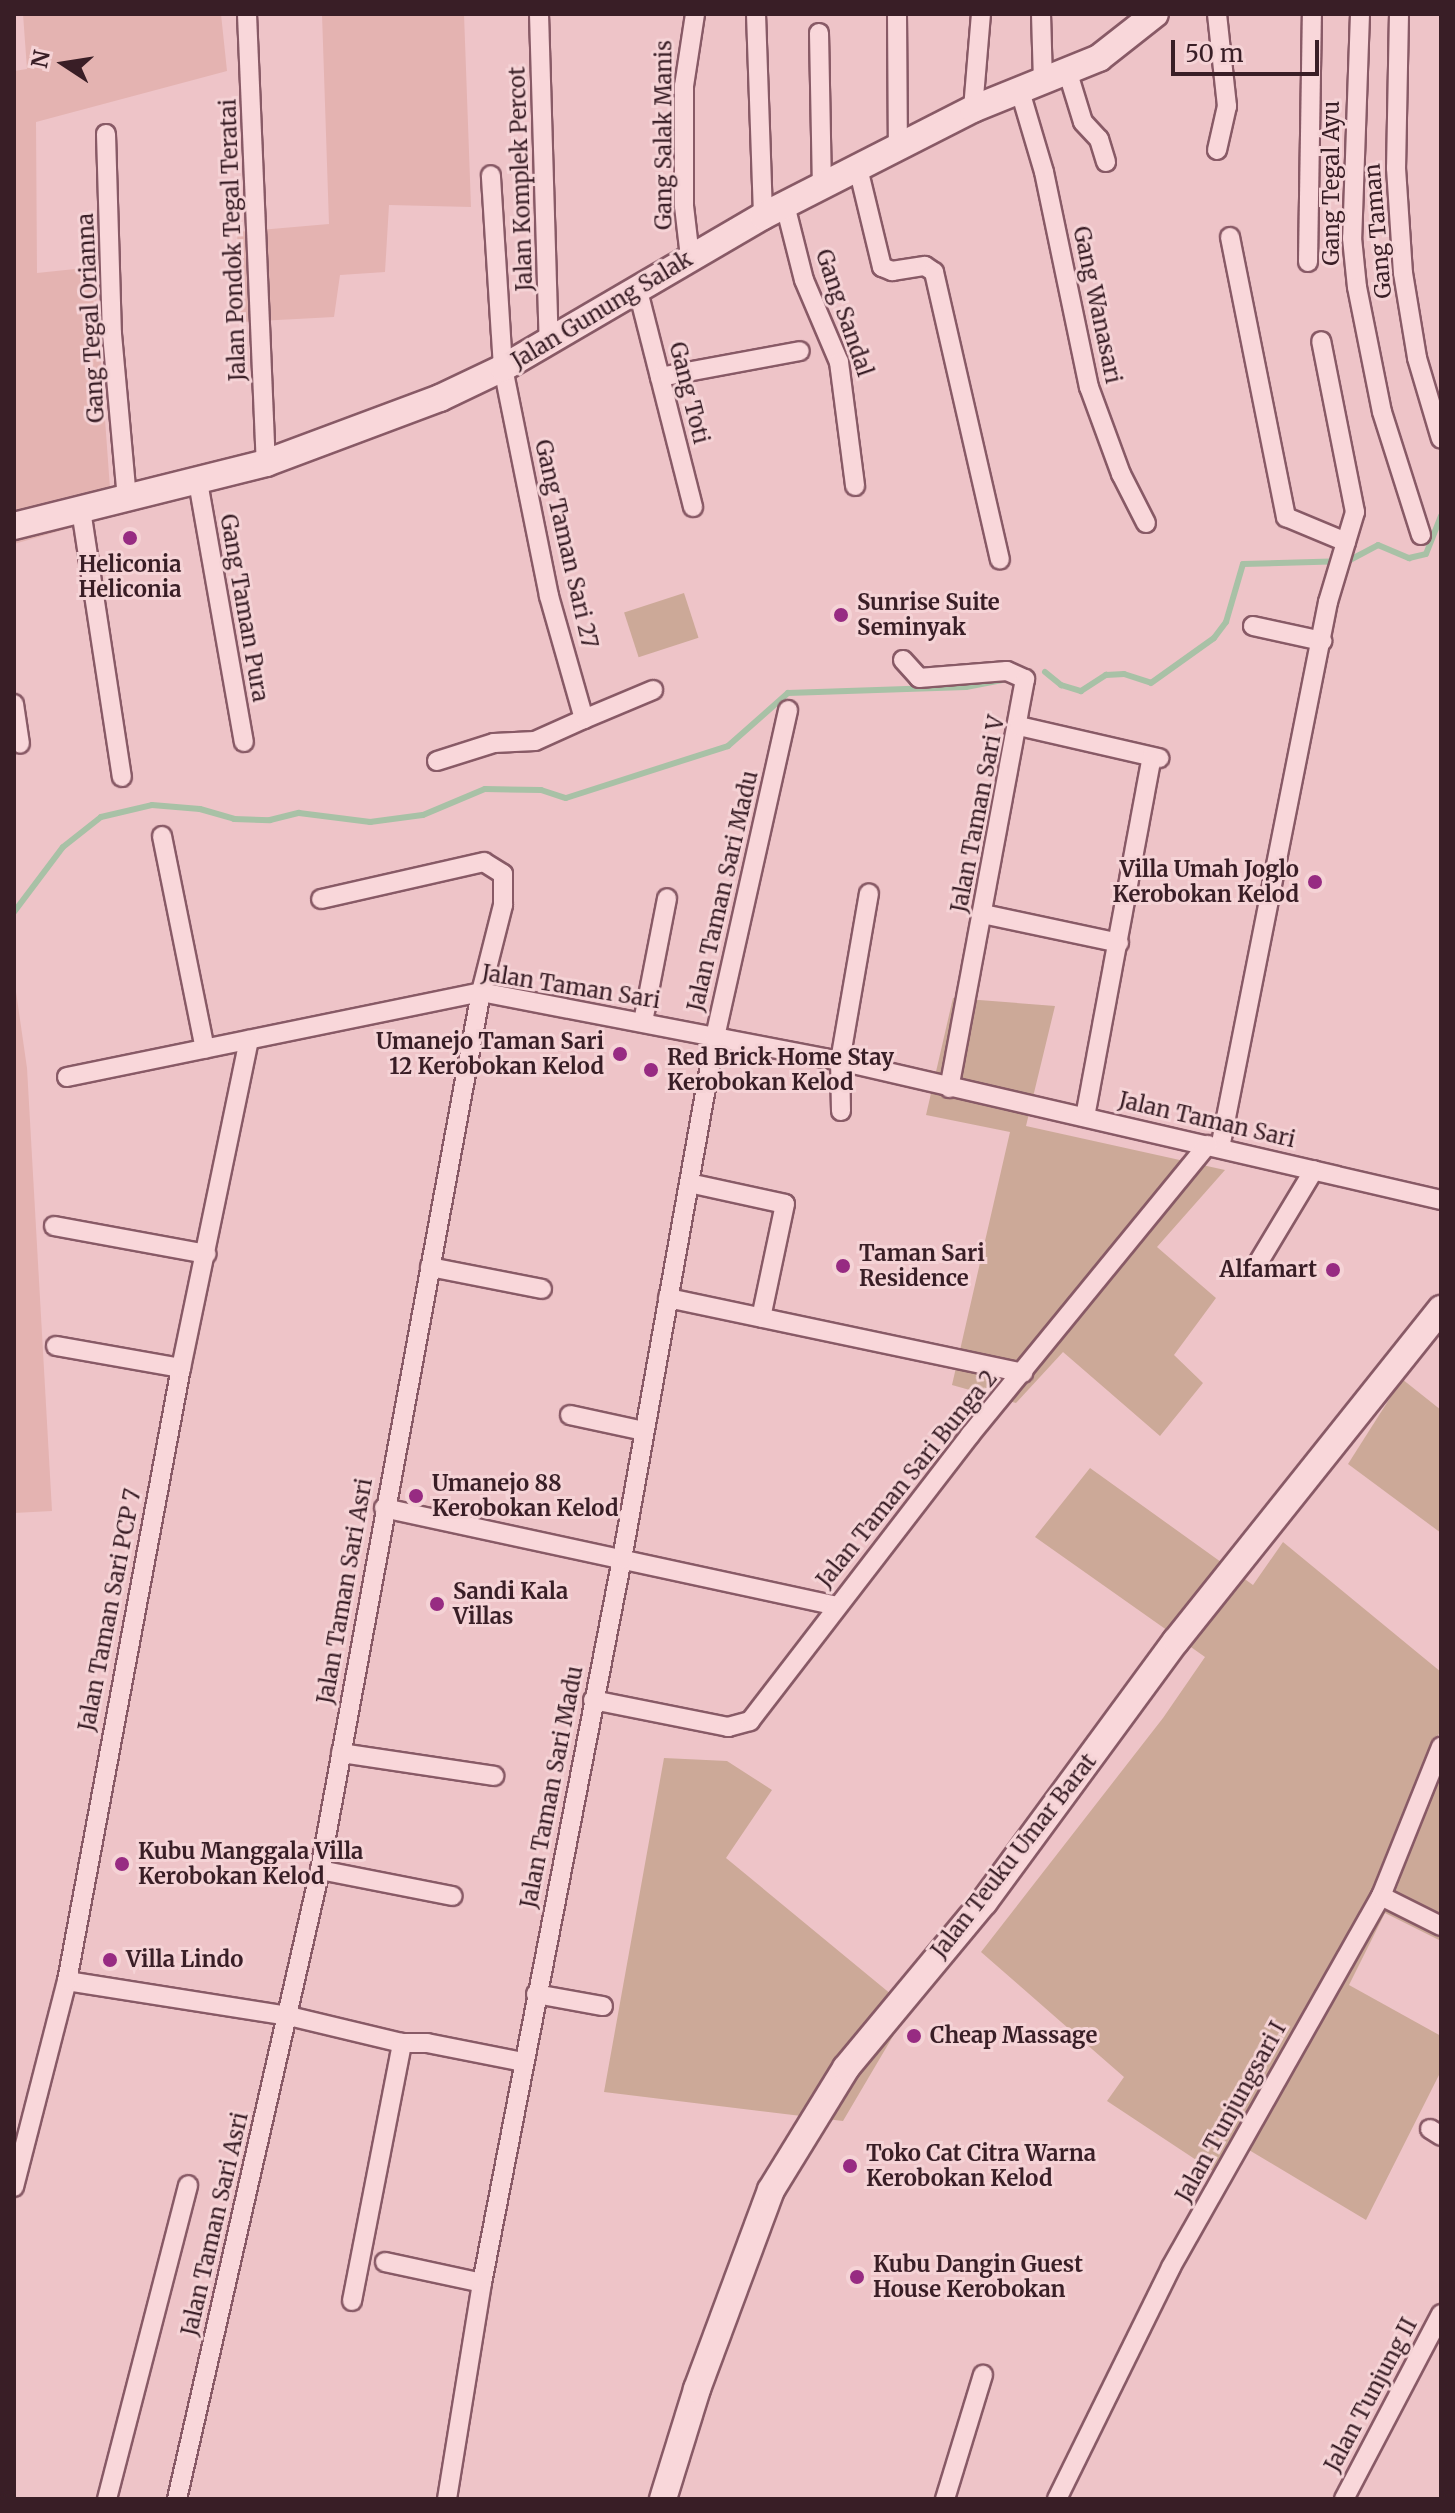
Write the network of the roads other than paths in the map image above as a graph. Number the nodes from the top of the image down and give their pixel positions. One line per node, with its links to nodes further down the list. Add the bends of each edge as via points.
1 (247, 14): 34 (street, Jalan Pondok Tegal Teratai)
2 (539, 14): 29 (street, Jalan Komplek Percot)
3 (695, 14): 25 (street, Gang Salak Manis, via 684,86 684,206)
4 (756, 14): 23 (street, Gang Sandal)
5 (897, 14): 17 (street)
6 (981, 14): 15 (street)
7 (1041, 14): 14 (street)
8 (1155, 14): 14 (main road, Jalan Gunung Salak, via 1099,58)
9 (1217, 14): 18 (street, via 1227,106)
10 (1312, 14): 26 (street)
11 (1360, 14): 42 (street, Gang Tegal Ayu, via 1352,238 1357,287 1382,412)
12 (1399, 14): 33 (street, Gang Taman, via 1396,168 1403,273 1417,358)
13 (819, 33): 22 (street)
14 (1043, 81): 15 (main road, Jalan Gunung Salak); 19 (street, via 1099,139); 40 (street, Gang Wanasari, via 1044,172 1089,387 1121,474)
15 (973, 109): 17 (main road, Jalan Gunung Salak)
16 (106, 134): 37 (street, Gang Tegal Orianna, via 112,334)
17 (898, 147): 20 (main road, Jalan Gunung Salak)
18 (1217, 150)
19 (1106, 162)
20 (858, 168): 22 (main road, Jalan Gunung Salak); 44 (street, via 882,267 892,271 925,266 934,272)
21 (491, 175): 31 (street, Gang Taman Sari 27)
22 (822, 187): 23 (main road, Jalan Gunung Salak)
23 (774, 210): 25 (main road, Jalan Gunung Salak); 36 (street, Gang Sandal, via 839,362)
24 (1230, 237): 43 (street, via 1286,517)
25 (690, 257): 27 (main road, Jalan Gunung Salak)
26 (1308, 262)
27 (638, 291): 29 (main road, Jalan Gunung Salak); 32 (street, Gang Toti)
28 (1321, 341): 43 (street, via 1356,501)
29 (549, 342): 31 (main road, Jalan Gunung Salak)
30 (800, 351): 32 (street)
31 (503, 368): 34 (main road, Jalan Gunung Salak, via 387,420); 51 (street, Gang Taman Sari 27, via 549,596)
32 (660, 377): 38 (street, Gang Toti)
33 (1441, 439)
34 (266, 463): 35 (main road, Jalan Gunung Salak)
35 (198, 482): 37 (main road, Jalan Gunung Salak); 53 (street, Gang Taman Pura)
36 (855, 486)
37 (127, 500): 39 (main road, Jalan Gunung Salak)
38 (693, 507)
39 (81, 510): 41 (main road, Jalan Gunung Salak); 56 (street)
40 (1146, 523)
41 (14, 526)
42 (1421, 535)
43 (1344, 546): 46 (street)
44 (1000, 560)
45 (1253, 626): 46 (street)
46 (1322, 641): 73 (street)
47 (903, 660): 52 (street, Jalan Taman Sari V, via 919,678 1017,673 1025,691)
48 (653, 690): 51 (street)
49 (14, 704): 54 (street)
50 (788, 710): 65 (street, Jalan Taman Sari Madu)
51 (584, 719): 55 (street, via 535,741 494,743)
52 (1019, 726): 61 (street, Jalan Taman Sari V); 62 (street, via 1155,758)
53 (244, 742)
54 (20, 744)
55 (437, 761)
56 (122, 777)
57 (162, 836): 67 (street)
58 (869, 893): 68 (street)
59 (667, 898): 64 (street)
60 (321, 899): 63 (street, Jalan Taman Sari Asri, via 484,862 496,866 503,874 503,905)
61 (983, 914): 62 (street); 70 (street, Jalan Taman Sari V)
62 (1119, 943): 72 (street)
63 (481, 992): 64 (street, Jalan Taman Sari); 66 (street, Jalan Taman Sari); 79 (street, Jalan Taman Sari Asri)
64 (643, 1022): 65 (street, Jalan Taman Sari)
65 (715, 1037): 68 (street, Jalan Taman Sari); 75 (street, Jalan Taman Sari Madu)
66 (249, 1040): 67 (street, Jalan Taman Sari); 78 (street, Jalan Taman Sari PCP 7)
67 (205, 1049): 69 (street, Jalan Taman Sari)
68 (840, 1061): 70 (street, Jalan Taman Sari); 71 (street)
69 (67, 1077)
70 (949, 1088): 72 (street, Jalan Taman Sari)
71 (841, 1111)
72 (1085, 1117): 73 (street, Jalan Taman Sari)
73 (1213, 1147): 74 (street, Jalan Taman Sari); 87 (street, Jalan Taman Sari Bunga 2)
74 (1314, 1170): 76 (street, Jalan Taman Sari); 80 (street)
75 (689, 1183): 82 (street, Jalan Taman Sari Madu); 84 (street, via 785,1204)
76 (1441, 1200)
77 (54, 1226): 78 (street)
78 (206, 1254): 86 (street, Jalan Taman Sari PCP 7)
79 (430, 1267): 81 (street); 90 (street, Jalan Taman Sari Asri)
80 (1255, 1268)
81 (542, 1289)
82 (668, 1298): 84 (street); 89 (street, Jalan Taman Sari Madu)
83 (1441, 1309): 117 (main road, Jalan Teuku Umar Barat, via 1250,1545 984,1902 838,2081 771,2190 701,2375)
84 (761, 1318): 87 (street)
85 (56, 1346): 86 (street)
86 (181, 1368): 101 (street, Jalan Taman Sari PCP 7)
87 (1023, 1373): 92 (street, Jalan Taman Sari Bunga 2)
88 (570, 1415): 89 (street)
89 (644, 1431): 91 (street, Jalan Taman Sari Madu)
90 (384, 1508): 91 (street); 95 (street, Jalan Taman Sari Asri)
91 (622, 1559): 92 (street); 93 (street, Jalan Taman Sari Madu)
92 (837, 1606): 93 (street, Jalan Taman Sari Bunga 2, via 745,1725 728,1727)
93 (593, 1700): 102 (street, Jalan Taman Sari Madu)
94 (1441, 1747): 99 (street, Jalan Tunjungsari I)
95 (341, 1753): 96 (street); 97 (street, Jalan Taman Sari Asri)
96 (494, 1776)
97 (320, 1870): 98 (street); 104 (street, Jalan Taman Sari Asri)
98 (452, 1896)
99 (1381, 1896): 100 (street); 119 (street, Jalan Tunjungsari I, via 1171,2267)
100 (1441, 1926)
101 (67, 1981): 104 (street); 108 (street, Jalan Taman Sari PCP 7)
102 (536, 1994): 103 (street); 106 (street, Jalan Taman Sari Madu)
103 (603, 2006)
104 (289, 2016): 105 (street); 115 (street, Jalan Taman Sari Asri)
105 (402, 2043): 106 (street); 111 (street)
106 (523, 2062): 110 (street, Jalan Taman Sari Madu)
107 (188, 2185): 114 (street)
108 (14, 2187)
109 (385, 2262): 110 (street)
110 (482, 2283): 116 (street, Jalan Taman Sari Madu)
111 (352, 2301)
112 (1441, 2314): 120 (street, Jalan Tunjung II)
113 (983, 2375): 118 (street)
114 (107, 2499)
115 (177, 2499)
116 (447, 2499)
117 (663, 2499)
118 (945, 2499)
119 (1057, 2499)
120 (1344, 2499)

